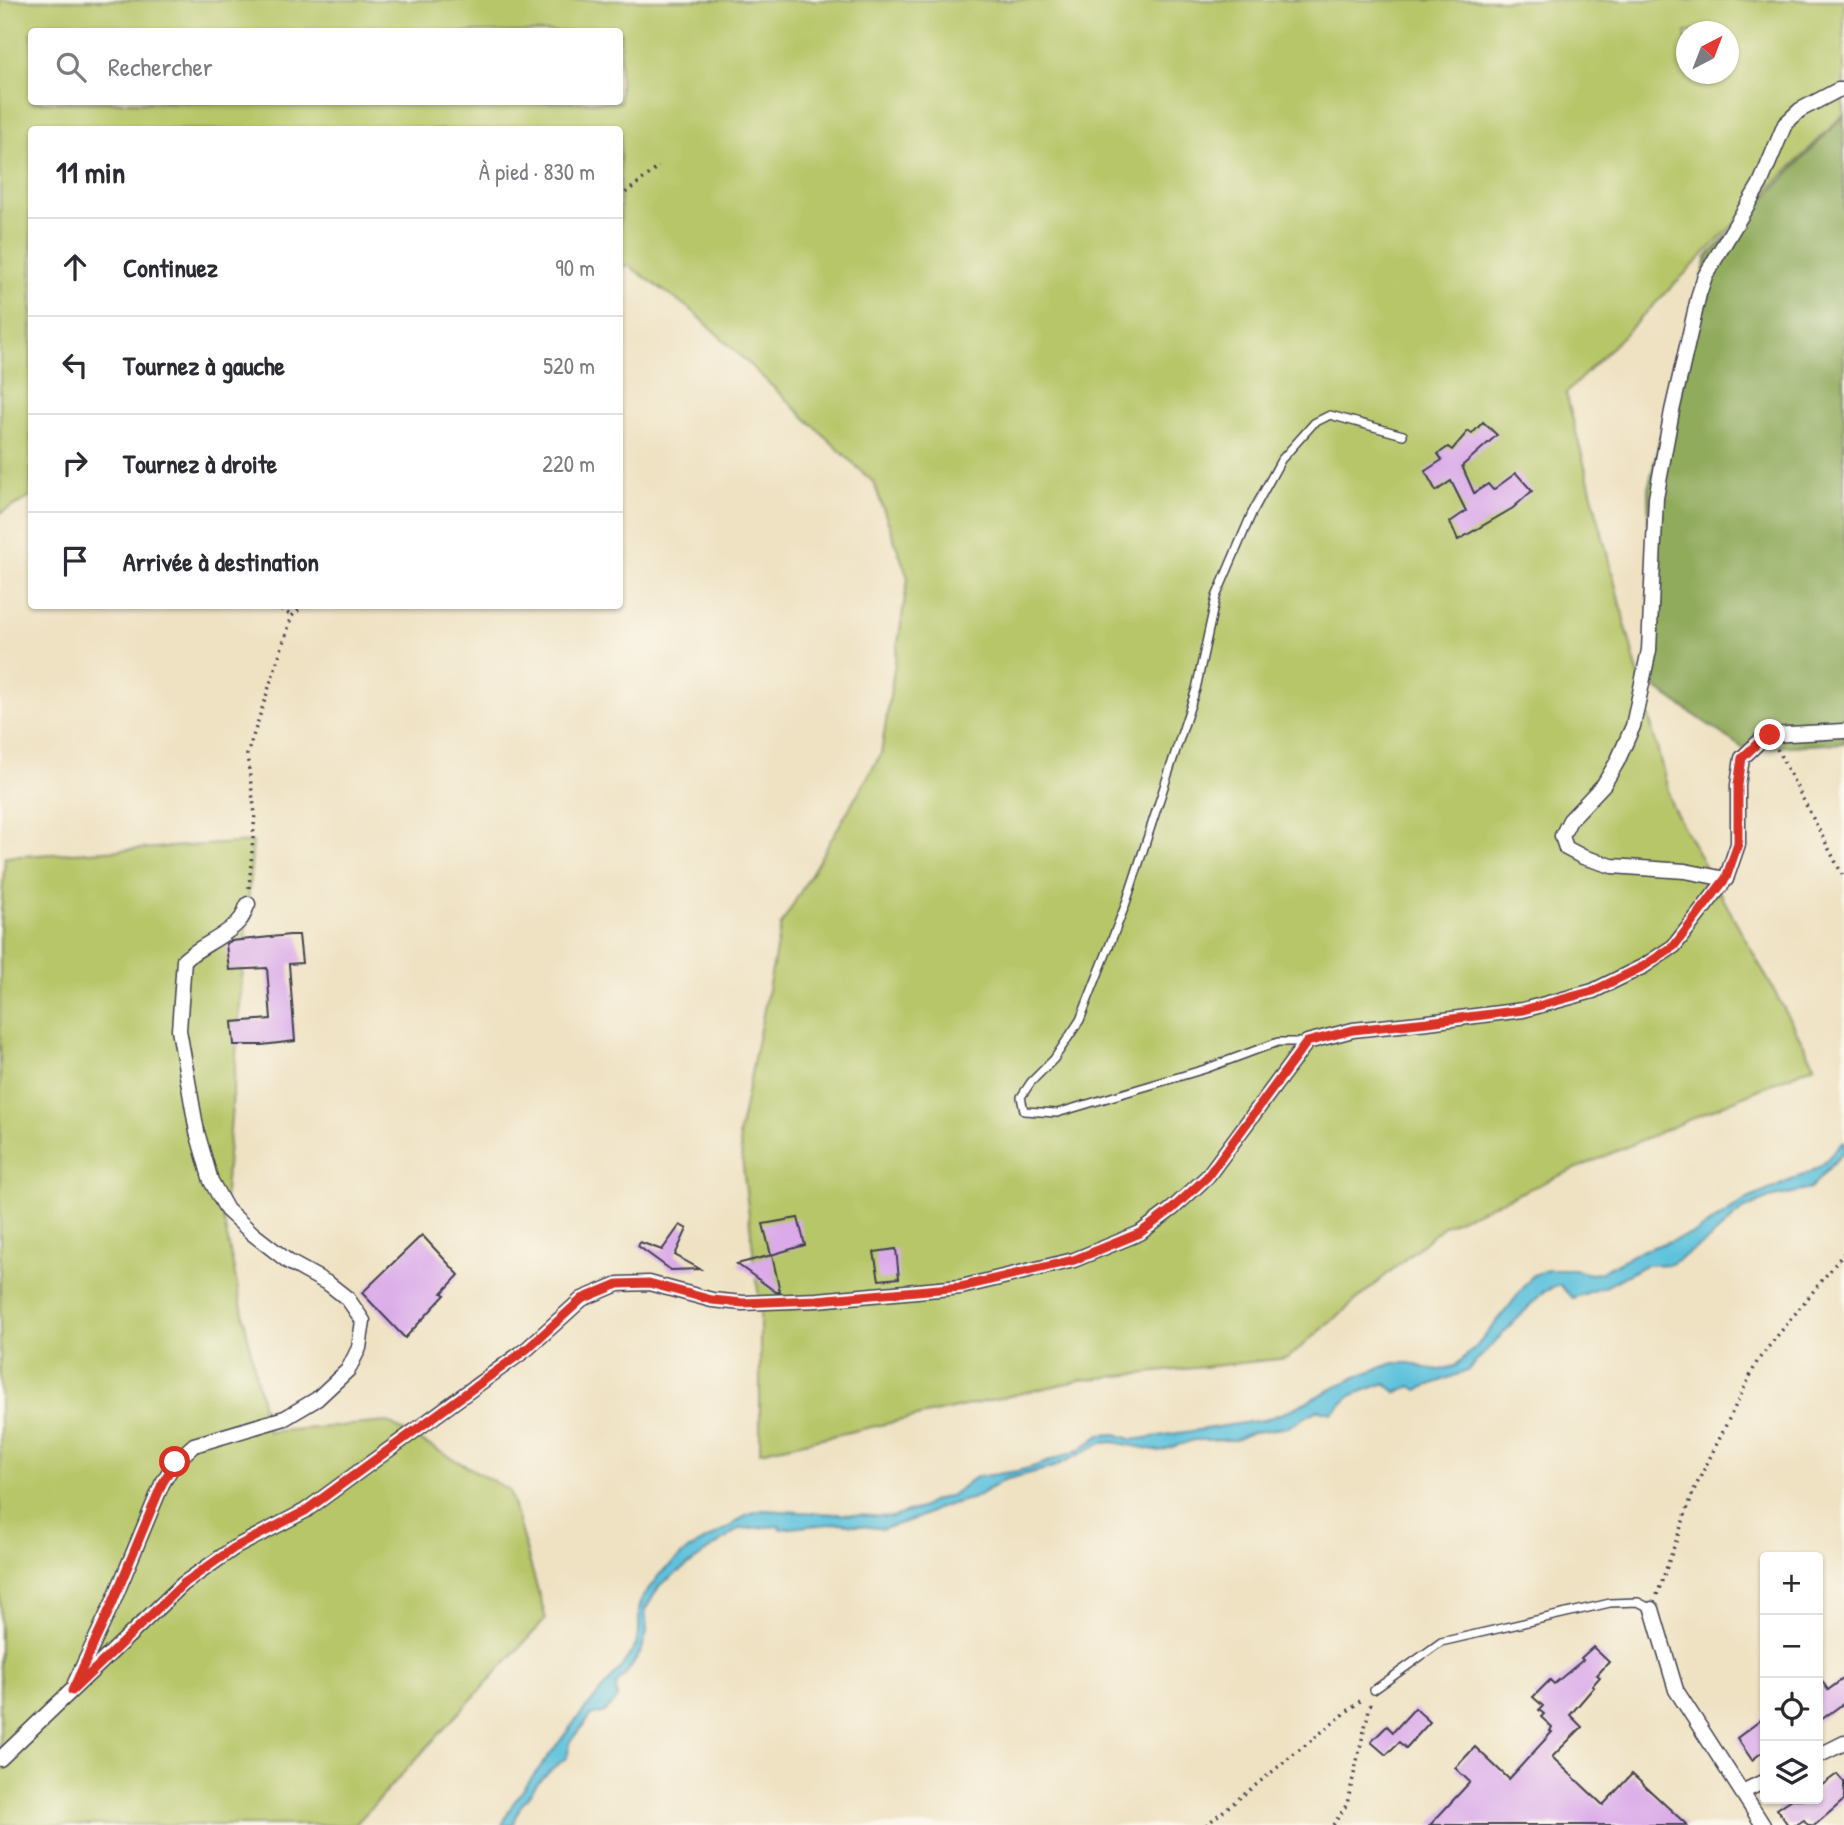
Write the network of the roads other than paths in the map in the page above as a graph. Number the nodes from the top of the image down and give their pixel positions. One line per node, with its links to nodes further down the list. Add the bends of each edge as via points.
1 (1844, 90): 4 (street, via 1800,110 1785,124 1760,184 1705,276 1656,498 1649,650 1633,726 1604,784 1570,820 1562,836 1566,848 1612,866)
2 (1403, 435): 6 (lane, via 1330,415 1314,423 1280,460 1216,597 1196,690 1125,906 1080,1020 1021,1097 1024,1111 1057,1113 1278,1042)
3 (1844, 731): 4 (street, via 1765,737 1742,758 1738,844)
4 (1726, 878): 6 (street, via 1674,946 1593,991 1523,1010 1353,1030)
5 (248, 904): 9 (street, via 241,919 184,960 179,1030 197,1132 211,1181 227,1210 289,1262 348,1299 363,1321 359,1348 348,1370 317,1399 285,1418 194,1445 175,1462)
6 (1307, 1042): 9 (street, via 1207,1177 1140,1233 1074,1260 961,1287 817,1300 712,1300 649,1283 618,1284 582,1299 528,1348 305,1511 234,1548 183,1584)
7 (1652, 1609): 8 (lane, via 1638,1602 1610,1603 1441,1642); 14 (street, via 1676,1690)
8 (1374, 1690)
9 (72, 1691): 12 (street)
10 (1844, 1743): 11 (street)
11 (1823, 1754)
12 (0, 1759)
13 (1760, 1783): 14 (street)
14 (1742, 1792): 15 (street)
15 (1763, 1825)

